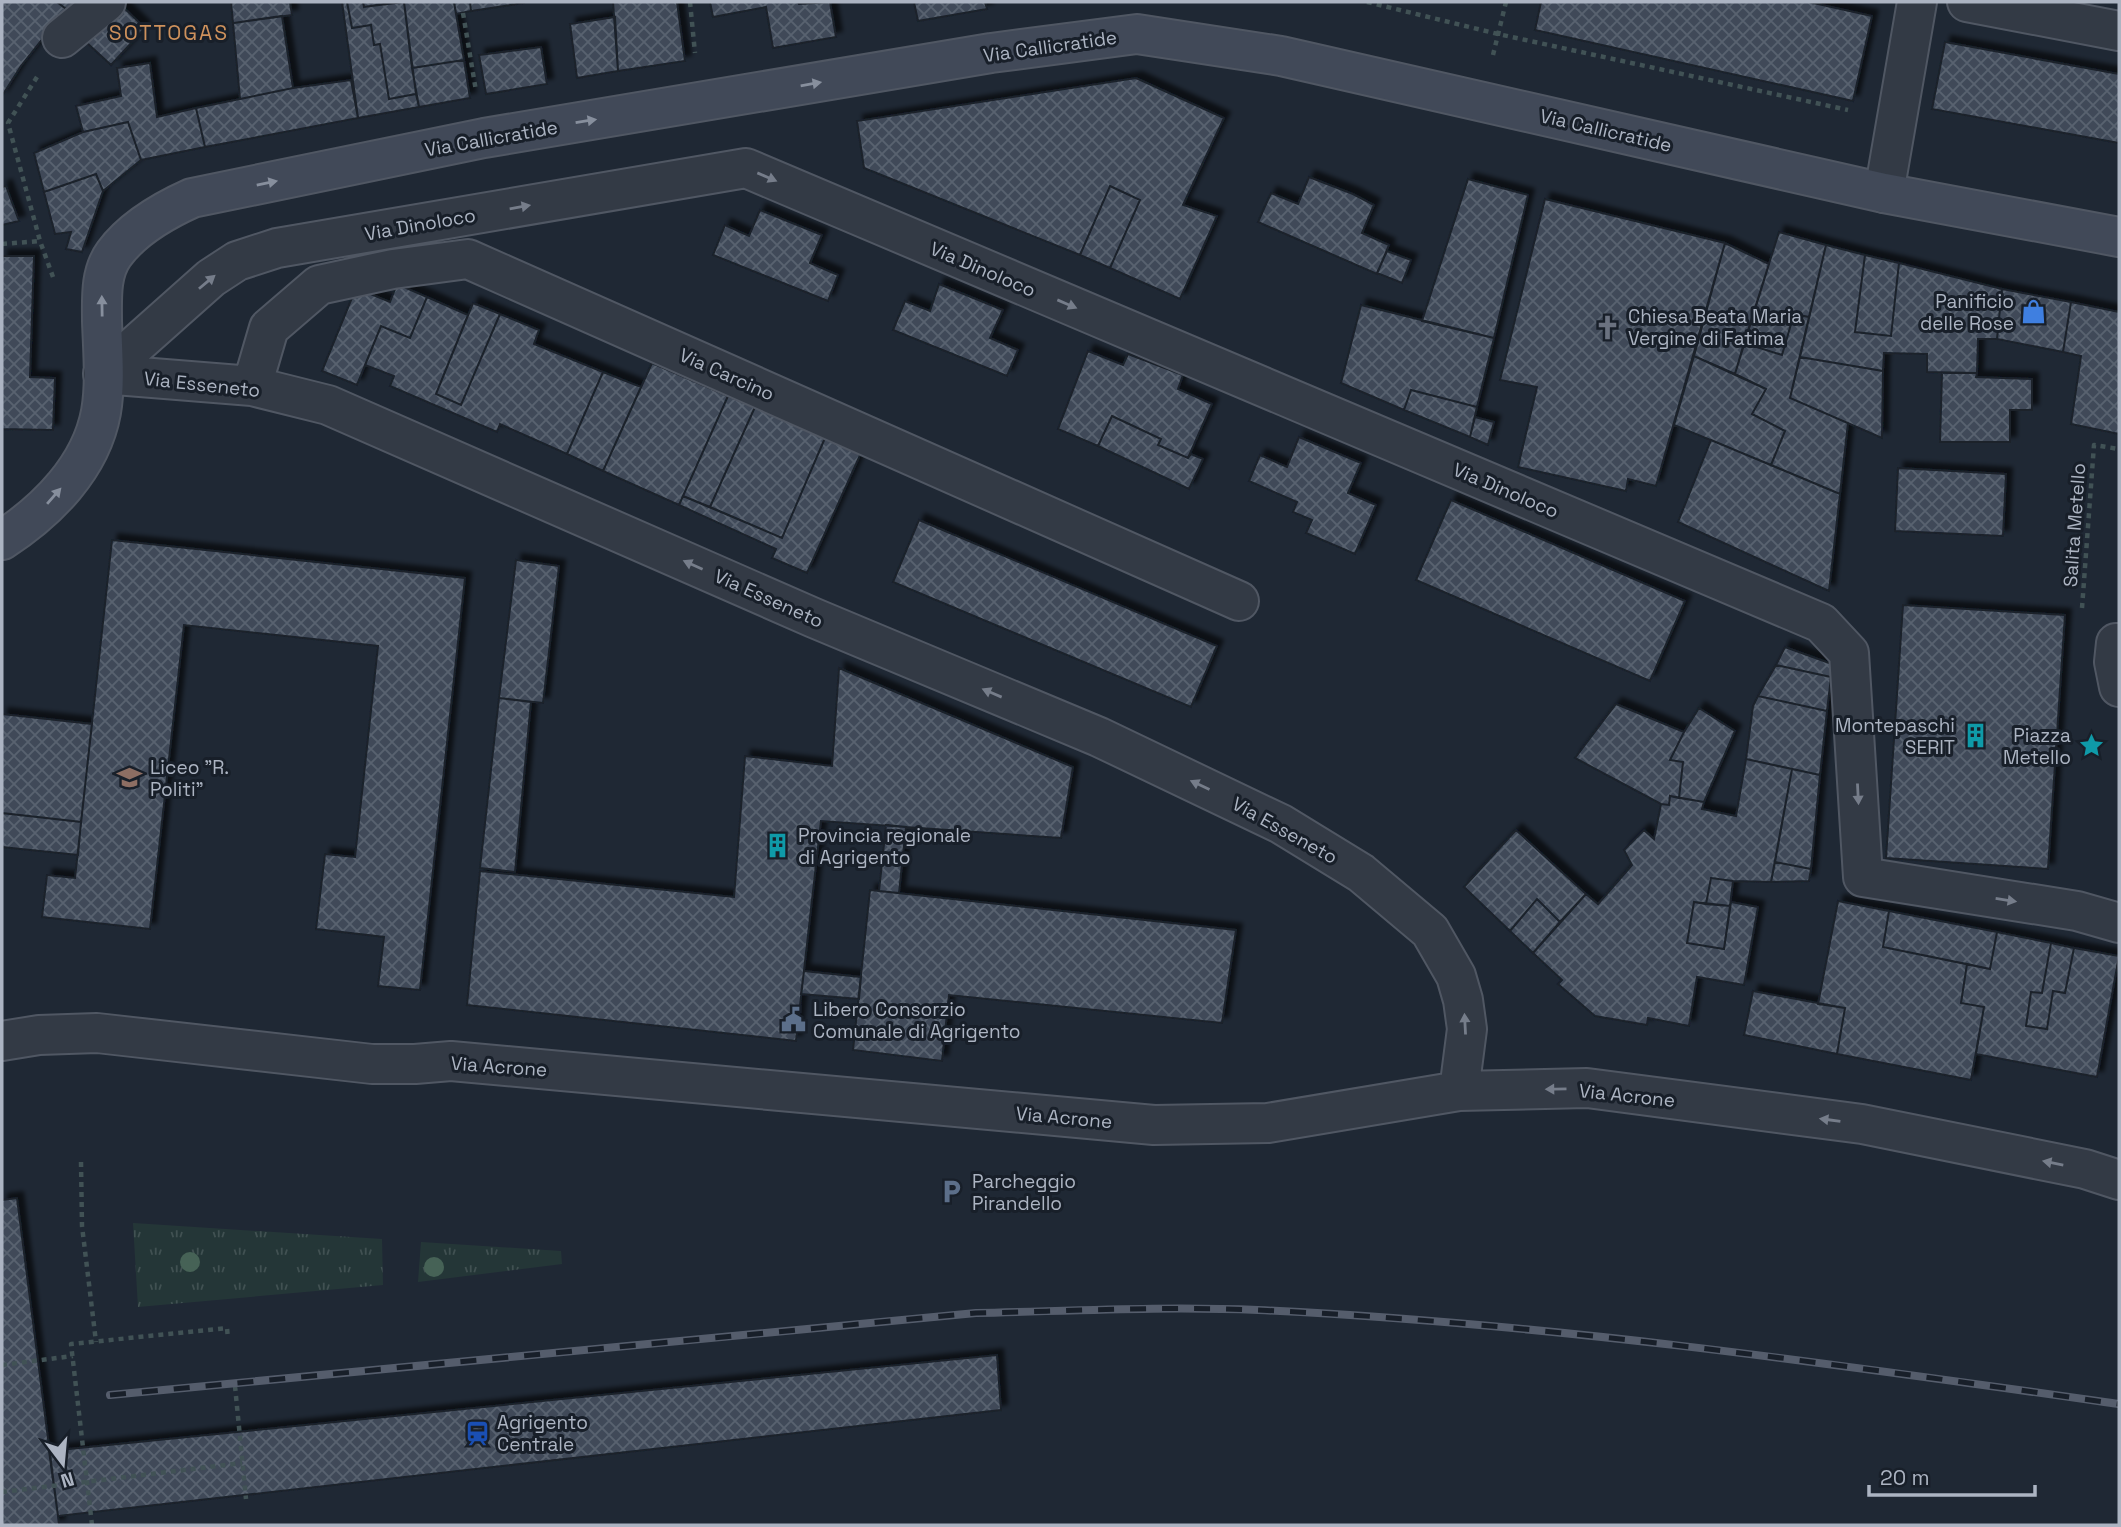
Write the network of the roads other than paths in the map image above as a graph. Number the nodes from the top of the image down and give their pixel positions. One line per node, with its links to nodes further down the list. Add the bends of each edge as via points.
1 (106, 2): 5 (street)
2 (1917, 2): 6 (street)
3 (1967, 2): 4 (street)
4 (2119, 31)
5 (62, 38)
6 (1884, 193): 7 (street, Via Callicratide); 8 (street, Via Callicratide, one-way to 6, via 102,284 113,255 161,213 192,198 484,138 991,53 1137,34 1280,56)
7 (2119, 237)
8 (103, 374): 9 (street, Via Esseneto); 10 (street, one-way to 8, via 23,527 85,461 101,413); 14 (street, Via Dinoloco, one-way to 14, via 211,278 237,261 277,248 746,169 1821,623 1849,653 1863,877 2077,911)
9 (252, 386): 11 (street, Via Carcino, via 269,328 319,285 468,259); 16 (street, Via Esseneto, one-way to 9, via 1467,1029 1463,1000 1430,931 1361,873 1281,824 1100,737 814,618 328,405)
10 (2, 540)
11 (1239, 601)
12 (2116, 643): 13 (street)
13 (2119, 687)
14 (2119, 923)
15 (2, 1041): 16 (street, Via Acrone, via 97,1033 372,1064 451,1060 1154,1125 1268,1123)
16 (1459, 1091): 17 (street, Via Acrone, one-way to 16, via 2085,1169 1862,1124 1587,1088)
17 (2119, 1180)

